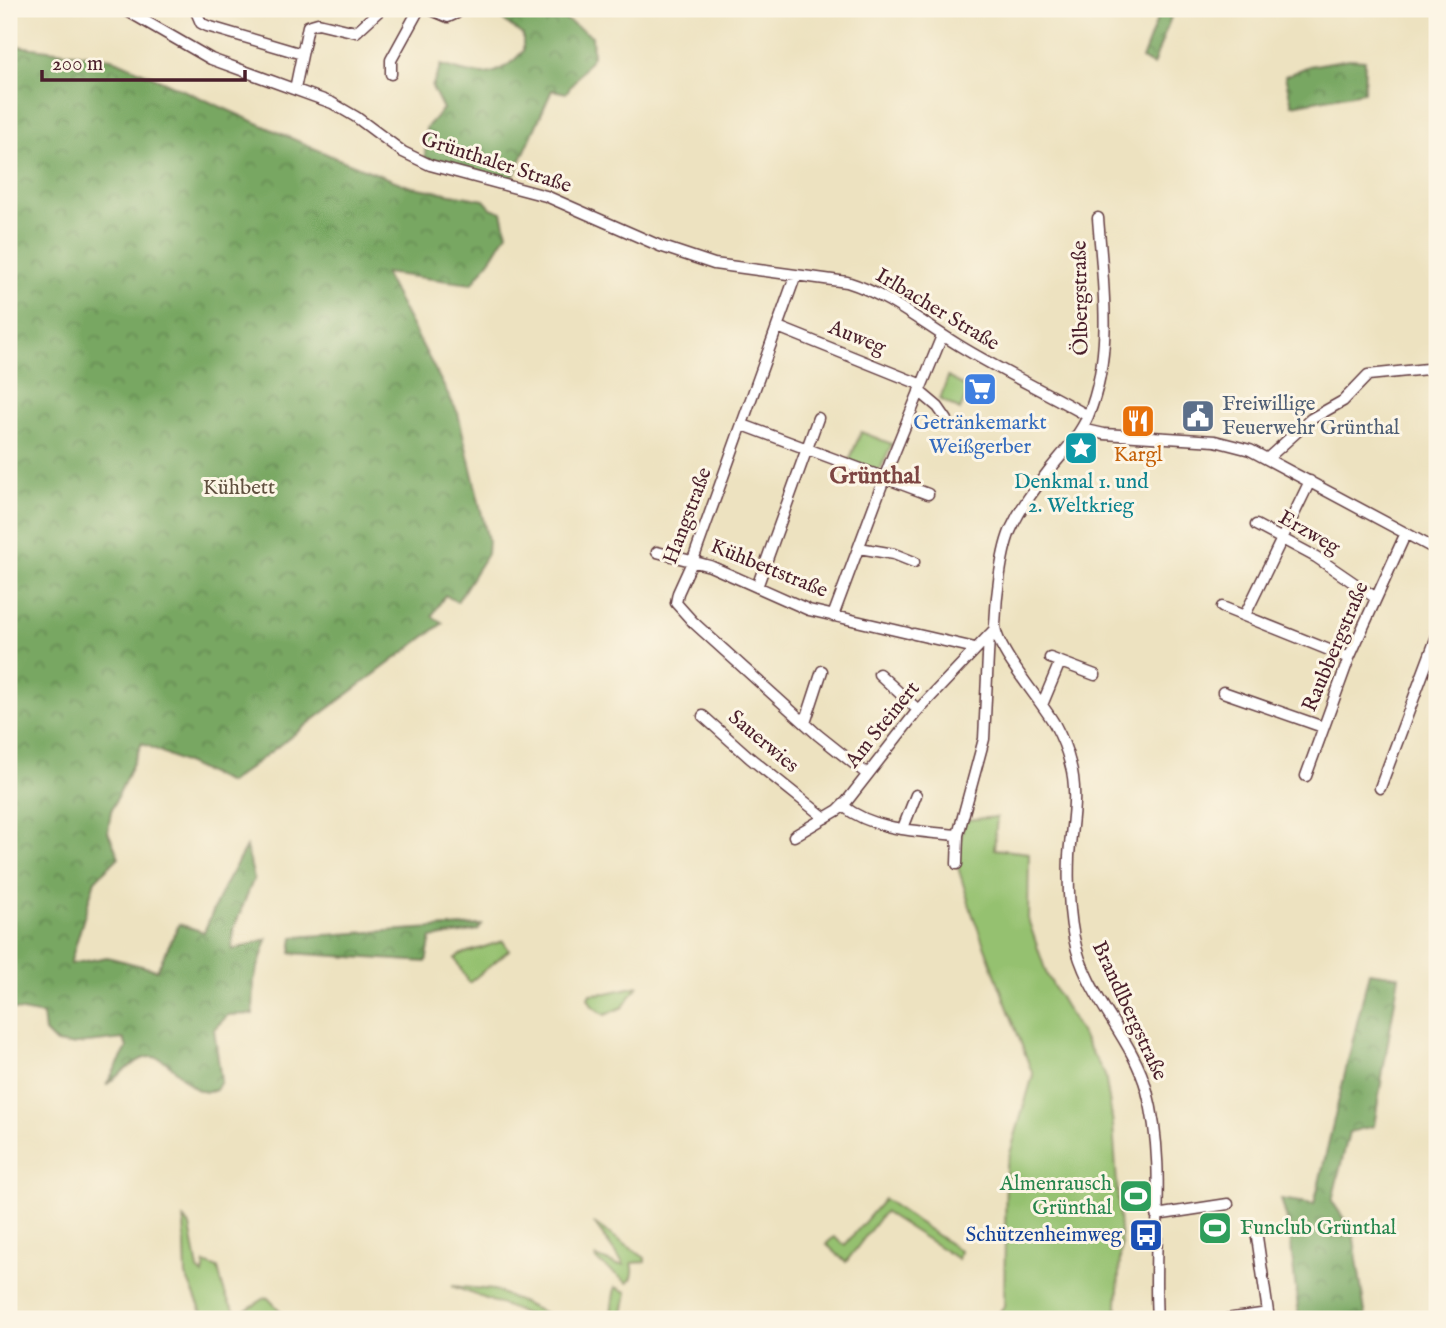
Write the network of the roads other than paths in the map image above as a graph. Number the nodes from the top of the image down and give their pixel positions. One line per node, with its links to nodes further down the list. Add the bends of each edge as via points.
1 (124, 9): 9 (street, Grünthaler Straße, via 211,59)
2 (195, 9): 7 (street, via 207,26)
3 (381, 9): 7 (street, via 356,32 310,25)
4 (419, 9): 8 (street, via 391,60)
5 (429, 9): 6 (street, via 448,17)
6 (457, 13)
7 (302, 54): 9 (street)
8 (391, 74)
9 (295, 89): 11 (street, Grünthaler Straße, via 344,109 402,152 430,166 532,192 676,253)
10 (1098, 218): 17 (street, Ölbergstraße, via 1104,343)
11 (714, 264): 12 (street, Irlbacher Straße)
12 (795, 277): 13 (street, Hangstraße); 14 (street, Irlbacher Straße, via 861,286)
13 (778, 327): 16 (street, Auweg); 20 (street, Hangstraße)
14 (942, 336): 16 (street); 17 (street, Irlbacher Straße)
15 (1437, 368): 23 (street, via 1368,375 1343,401 1311,419)
16 (920, 388): 19 (street); 24 (street)
17 (1088, 416): 21 (street, Ölbergstraße)
18 (818, 418): 22 (street)
19 (947, 420)
20 (743, 425): 22 (street); 33 (street, Hangstraße)
21 (1082, 429): 23 (street, via 1215,441); 40 (street, via 1012,525)
22 (807, 448): 24 (street); 35 (street)
23 (1268, 458): 25 (street)
24 (885, 477): 26 (street); 30 (street)
25 (1310, 481): 28 (street); 29 (street)
26 (928, 494)
27 (1256, 525): 29 (street, Erzweg)
28 (1405, 535): 31 (street); 36 (street, Raubbergstraße)
29 (1282, 538): 36 (street, Erzweg); 38 (street)
30 (859, 548): 34 (street); 39 (street)
31 (1437, 550)
32 (657, 552): 33 (street, Kühbettstraße)
33 (693, 560): 35 (street, Kühbettstraße); 53 (street, Hangstraße, via 676,603)
34 (914, 562)
35 (757, 587): 39 (street, Kühbettstraße)
36 (1376, 598): 44 (street, Raubbergstraße)
37 (1222, 607): 38 (street)
38 (1245, 615): 44 (street)
39 (833, 616): 42 (street, Kühbettstraße)
40 (992, 632): 42 (street, Am Steinert); 50 (street, Brandlbergstraße); 62 (street, via 984,739)
41 (1437, 636): 57 (street)
42 (975, 648): 51 (street, Am Steinert)
43 (1049, 658): 45 (street)
44 (1349, 658): 54 (street, Raubbergstraße)
45 (1060, 662): 48 (street); 50 (street)
46 (822, 671): 53 (street)
47 (879, 674): 51 (street)
48 (1096, 675)
49 (1223, 692): 54 (street)
50 (1042, 705): 66 (street, Brandlbergstraße, via 1070,763 1074,786 1069,857 1074,939 1095,995 1146,1089 1154,1124)
51 (918, 710): 55 (street, Am Steinert)
52 (703, 716): 60 (street, Sauerwies)
53 (805, 723): 55 (street, Hangstraße)
54 (1323, 727): 56 (street, Raubbergstraße)
55 (867, 774): 59 (street, Am Steinert)
56 (1306, 776)
57 (1380, 788)
58 (916, 795): 61 (street)
59 (843, 806): 60 (street, Am Steinert); 61 (street, via 867,820)
60 (825, 818): 63 (street, Am Steinert)
61 (903, 828): 62 (street)
62 (958, 835): 64 (street)
63 (794, 836)
64 (957, 864)
65 (1228, 1204): 66 (street)
66 (1156, 1215): 69 (street, Brandlbergstraße)
67 (1256, 1230): 68 (street)
68 (1268, 1316): 70 (street)
69 (1157, 1319)
70 (1227, 1319)

